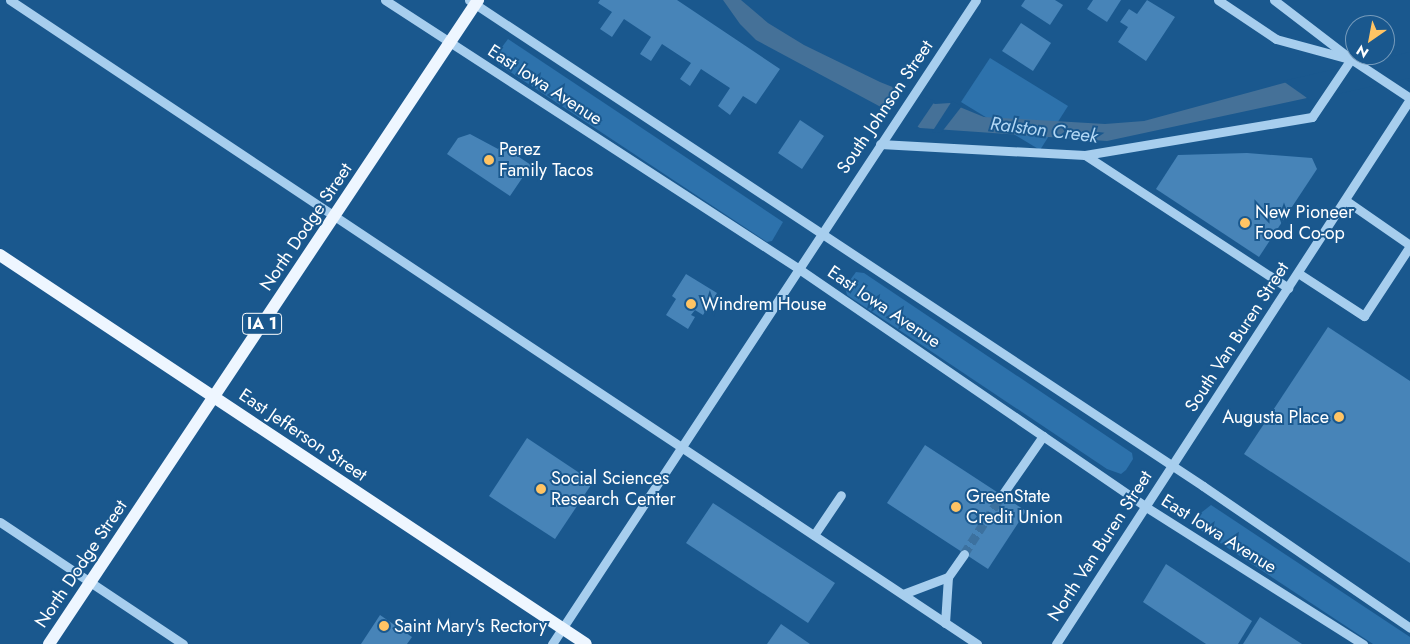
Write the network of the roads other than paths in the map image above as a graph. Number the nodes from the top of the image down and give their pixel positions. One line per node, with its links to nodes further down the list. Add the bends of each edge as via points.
1 (10, 0): 16 (street)
2 (385, 0): 7 (street, East Iowa Avenue)
3 (976, 0): 13 (street, South Johnson Street)
4 (1218, 0): 9 (street, via 1276,39)
5 (1274, 0): 8 (street)
6 (474, 1): 7 (main road, North Dodge Street / IA 1); 17 (street, East Iowa Avenue)
7 (449, 43): 16 (main road, North Dodge Street / IA 1); 20 (street, East Iowa Avenue)
8 (1345, 58)
9 (1345, 60)
10 (1346, 65): 14 (street, via 1312,117)
11 (1356, 65): 12 (street)
12 (1410, 98): 15 (street, South Van Buren Street)
13 (880, 144): 14 (street); 17 (street, South Johnson Street)
14 (1084, 156): 22 (street)
15 (1345, 200): 18 (street); 21 (street, South Van Buren Street)
16 (334, 216): 23 (main road, North Dodge Street / IA 1); 25 (street)
17 (822, 233): 20 (street, South Johnson Street); 26 (street, East Iowa Avenue)
18 (1410, 245): 21 (street, via 1364,316)
19 (0, 255): 23 (main road, East Jefferson Street)
20 (799, 269): 24 (street, East Iowa Avenue); 25 (street, South Johnson Street)
21 (1298, 273): 22 (street, South Van Buren Street)
22 (1288, 288): 26 (street, South Van Buren Street)
23 (214, 396): 34 (main road, North Dodge Street / IA 1); 37 (main road, East Jefferson Street)
24 (1043, 436): 28 (street); 29 (street, East Iowa Avenue)
25 (682, 447): 31 (street); 37 (street, South Johnson Street)
26 (1173, 466): 29 (street, North Van Buren Street); 38 (street, East Iowa Avenue)
27 (841, 494): 31 (street)
28 (1002, 496)
29 (1146, 506): 44 (street, North Van Buren Street); 45 (street, East Iowa Avenue)
30 (0, 522): 34 (street)
31 (814, 535): 35 (street)
32 (964, 554): 33 (street)
33 (951, 573): 35 (street); 36 (street)
34 (90, 582): 39 (main road, North Dodge Street / IA 1); 40 (street)
35 (903, 594): 36 (street)
36 (945, 623): 43 (street)
37 (562, 628): 41 (street, South Johnson Street); 42 (main road, East Jefferson Street)
38 (1410, 628)
39 (48, 644)
40 (183, 644)
41 (552, 644)
42 (586, 644)
43 (977, 644)
44 (1056, 644)
45 (1363, 644)

